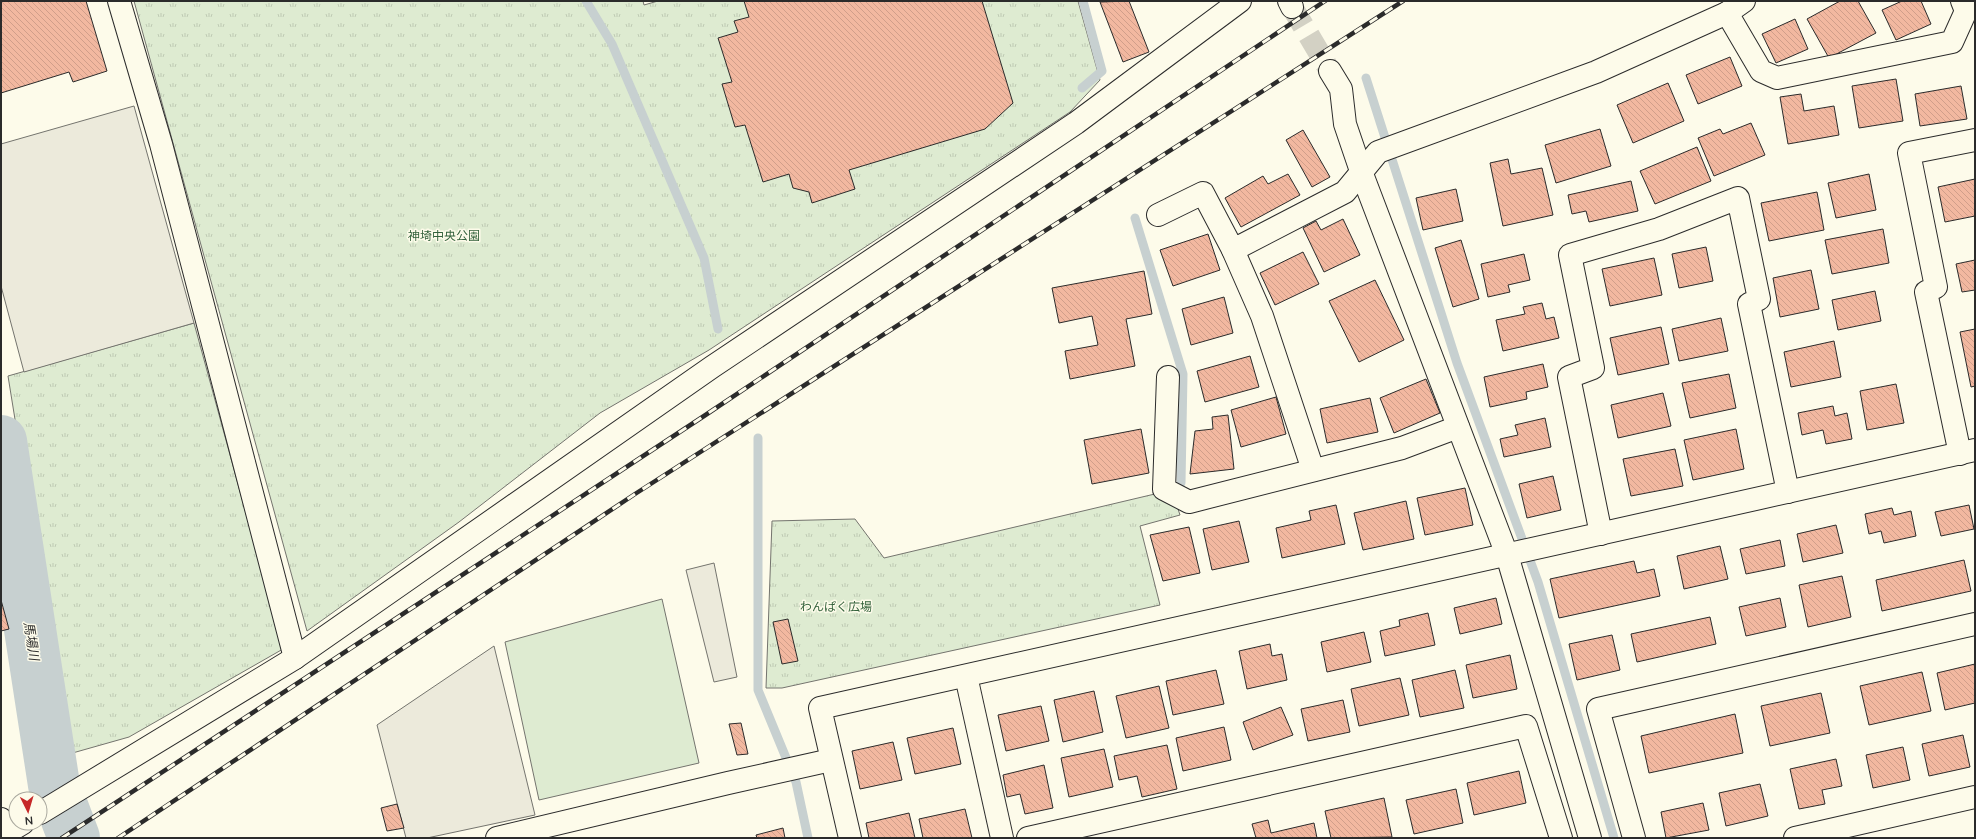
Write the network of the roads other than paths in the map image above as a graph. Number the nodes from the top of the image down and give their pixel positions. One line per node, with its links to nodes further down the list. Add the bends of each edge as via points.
1 (119, 1): 18 (street, via 161,144)
2 (1240, 1): 18 (street, via 1076,123 712,367)
3 (1962, 1): 4 (street, via 1966,11 1952,42 1777,78 1761,71)
4 (1735, 7): 7 (street, via 1596,72 1378,152)
5 (1330, 71): 7 (street, via 1341,89 1345,124)
6 (1975, 140): 12 (street, via 1909,153 1936,287 1926,292)
7 (1362, 174): 9 (street, via 1345,192); 11 (street)
8 (1158, 215): 9 (street, via 1203,193)
9 (1233, 250): 13 (street, via 1262,316)
10 (1168, 377): 13 (street, via 1164,489 1189,502)
11 (1458, 427): 13 (street, via 1402,448); 16 (street)
12 (1967, 452): 14 (street)
13 (1312, 470)
14 (1788, 492): 15 (street); 15 (street, via 1749,304 1759,299 1738,198 1659,229 1570,255 1593,368 1569,377)
15 (1601, 534): 16 (street)
16 (1520, 552): 19 (street); 28 (street)
17 (1975, 624): 29 (street, via 1598,709)
18 (295, 658): 22 (street)
19 (966, 676): 20 (street, via 820,708); 25 (street)
20 (831, 760): 23 (street); 24 (street)
21 (1975, 798): 30 (street)
22 (48, 808)
23 (497, 838)
24 (850, 838)
25 (1002, 838)
26 (1028, 838): 27 (street, via 1526,726)
27 (1561, 838)
28 (1590, 838)
29 (1634, 838)
30 (1795, 838)

